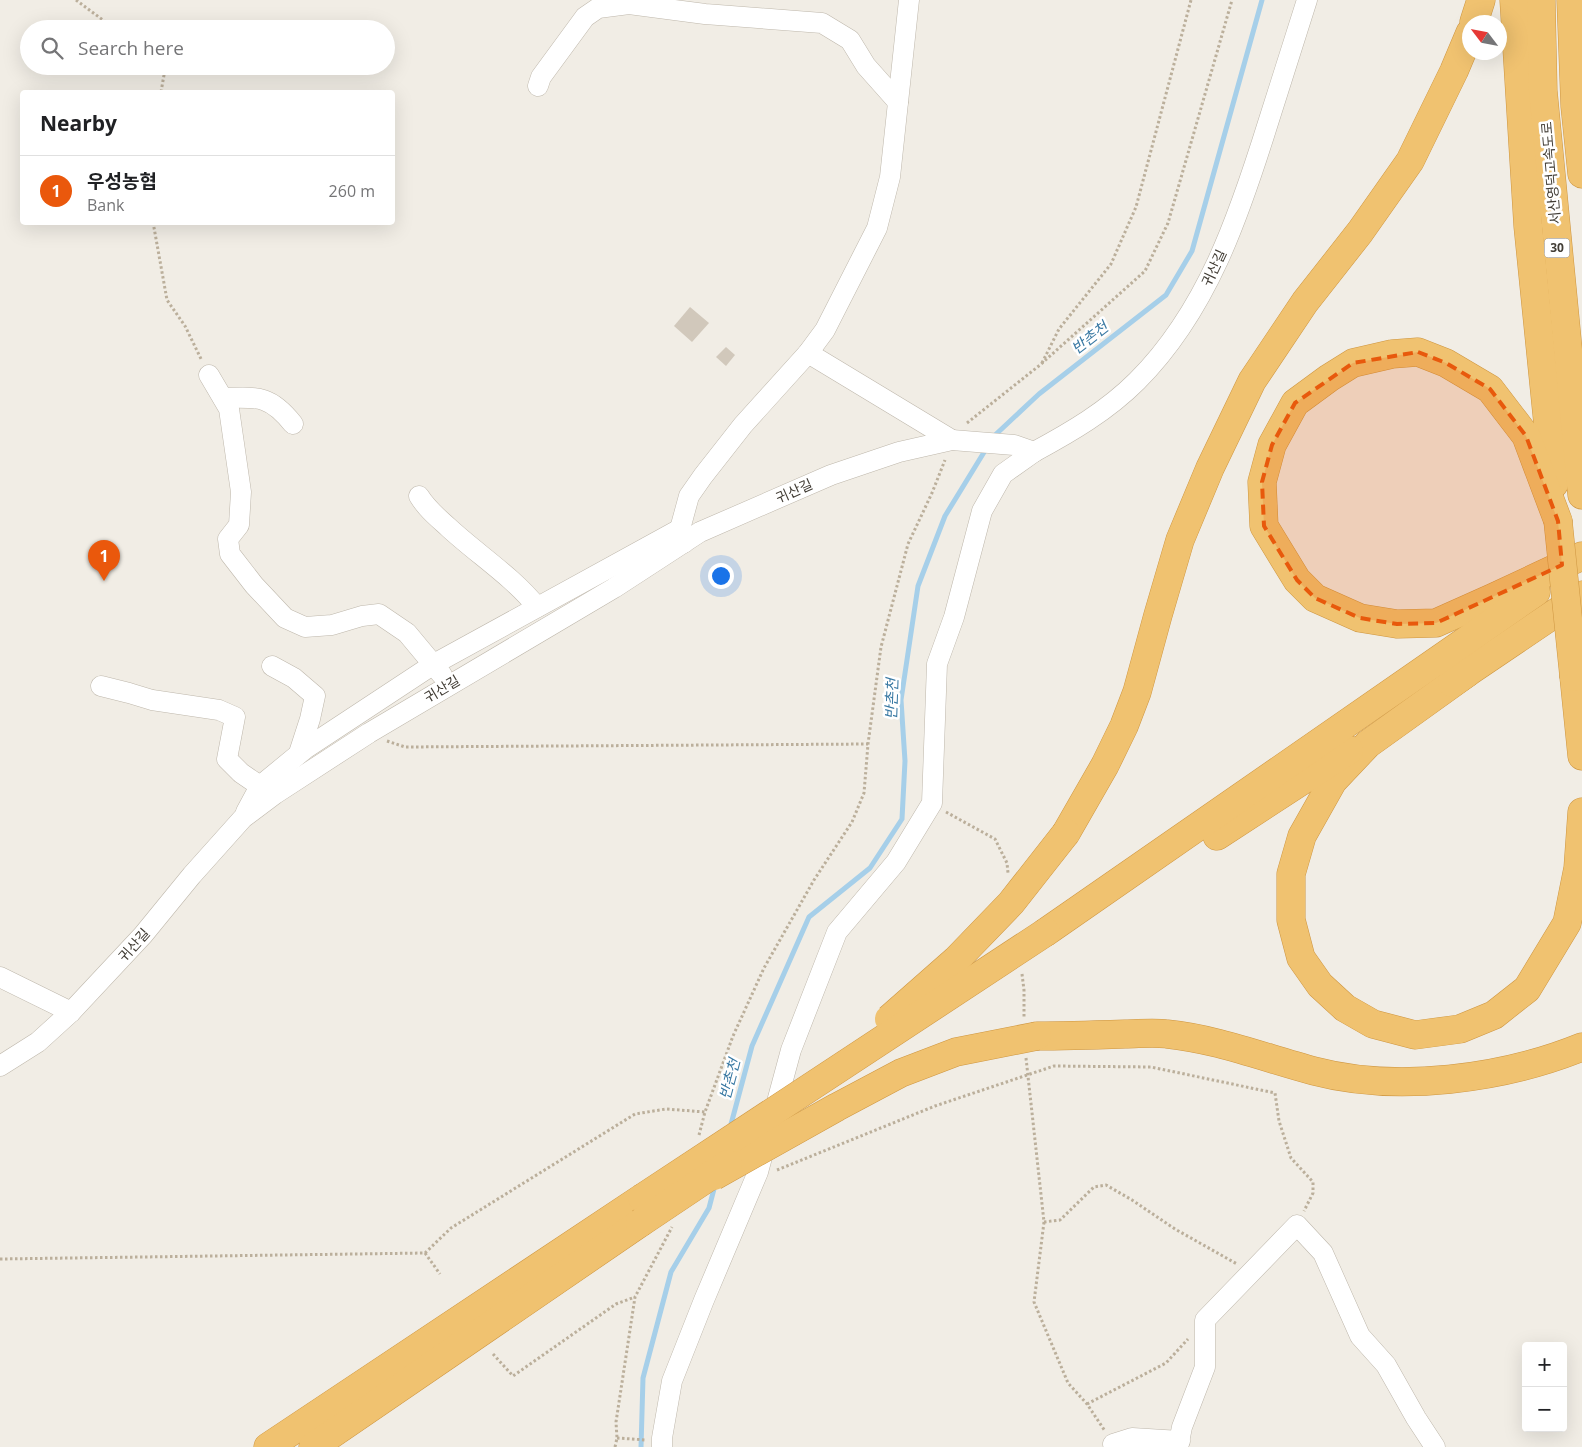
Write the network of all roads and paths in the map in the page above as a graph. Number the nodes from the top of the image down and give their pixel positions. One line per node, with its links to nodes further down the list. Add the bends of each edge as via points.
1 (76, 0): 11 (path)
2 (909, 0): 16 (street)
3 (1191, 0): 20 (path, via 1136,207 1111,264 1059,329)
4 (1232, 0): 20 (path, via 1168,223 1144,271)
5 (1306, 0): 25 (street, 귀산길, via 1235,221 1188,319 1137,382 1078,428)
6 (1481, 0): 10 (highway)
7 (1514, 0): 28 (highway, via 1528,226)
8 (1541, 0): 26 (highway, 서산영덕고속도로 / 30, via 1543,91)
9 (1571, 0): 17 (highway, via 1575,106)
10 (1476, 15)
11 (103, 20)
12 (1462, 52): 55 (highway, bridge, via 1410,161 1305,302 1252,381 1180,540 1137,692 1124,726 1066,833 1011,902 956,960)
13 (164, 75): 15 (path)
14 (538, 86): 16 (street, via 541,77 585,17 598,8 629,4 705,14 822,23 850,40 866,66)
15 (161, 90)
16 (898, 102): 19 (street, via 890,177 877,228 825,330)
17 (1582, 174)
18 (154, 225): 21 (path, via 167,300 185,326)
19 (808, 353): 24 (street); 29 (street, via 742,426 689,496)
20 (1040, 365): 24 (path, via 970,420)
21 (209, 375): 22 (street)
22 (223, 398): 23 (street, via 265,399 282,410); 34 (street, via 229,409 241,492 238,525 228,539 230,554 254,585 285,618 305,627 332,625 379,614 408,633)
23 (293, 424)
24 (960, 441): 25 (street, via 1014,445); 29 (street, 귀산길, via 899,452 830,475 700,532); 40 (path, via 908,544 881,647)
25 (1034, 452): 44 (street, 귀산길, via 1004,474 982,511 954,617 936,664)
26 (1582, 495)
27 (419, 496): 33 (street, via 426,508 523,590)
28 (1558, 521): 30 (highway, via 1526,436 1490,390 1446,363 1418,352 1353,363 1295,403 1272,445 1262,482 1264,526 1297,580 1315,598 1360,618 1397,624 1436,623); 42 (highway, bridge)
29 (682, 536): 33 (street); 37 (street, 귀산길, via 614,588)
30 (1582, 556)
31 (1582, 560): 48 (highway)
32 (1582, 594): 36 (highway)
33 (537, 607): 34 (street)
34 (434, 664): 37 (street); 41 (street)
35 (272, 666): 41 (street, via 294,678 315,696)
36 (1467, 673): 45 (highway, via 1368,744 1333,781 1302,836 1291,874 1291,920 1301,958 1320,985 1345,1008 1373,1024 1415,1035 1460,1029 1494,1015 1527,989 1567,923 1578,868); 48 (highway)
37 (450, 685): 39 (street, 귀산길)
38 (101, 686): 43 (street, via 152,700 219,710 234,717 227,759)
39 (370, 732): 40 (path, via 405,747); 46 (street, 귀산길)
40 (868, 744): 56 (path, via 864,793 852,822 814,880 764,968 733,1036)
41 (299, 753): 43 (street)
42 (1582, 756)
43 (260, 786): 46 (street)
44 (932, 803): 47 (path, via 995,838 1007,862); 58 (street, via 896,862 837,932 791,1050)
45 (1582, 812)
46 (243, 818): 50 (street, 귀산길, via 143,935)
47 (1010, 882)
48 (1035, 952): 51 (path, via 1024,990); 55 (highway, bridge); 59 (highway, bridge)
49 (0, 977): 50 (street)
50 (71, 1012): 53 (street, 귀산길, via 38,1042)
51 (1029, 1036): 52 (highway, via 1165,1033 1213,1042 1315,1071 1354,1079 1401,1082 1456,1078 1526,1066); 54 (path); 59 (highway, bridge, via 956,1052 901,1073)
52 (1582, 1046)
53 (0, 1066)
54 (1027, 1074): 58 (path, via 935,1106); 62 (path); 63 (path, via 1054,1066 1151,1067 1275,1093 1279,1121 1291,1158 1313,1182 1313,1193)
55 (817, 1083): 60 (highway, bridge)
56 (705, 1112): 57 (path); 64 (path, via 666,1109 635,1114 451,1228)
57 (698, 1139)
58 (756, 1178): 73 (street, via 672,1381 662,1438)
59 (695, 1186): 60 (highway, bridge)
60 (641, 1211): 76 (highway); 77 (highway)
61 (676, 1221): 68 (path)
62 (1044, 1222): 66 (path, via 1060,1220 1094,1187 1106,1185); 71 (path, via 1034,1302 1068,1383)
63 (1297, 1225): 66 (street); 79 (street, via 1322,1253 1360,1336 1386,1365)
64 (425, 1254): 65 (path); 67 (path)
65 (0, 1259)
66 (1251, 1272): 69 (street)
67 (440, 1274)
68 (635, 1297): 70 (path, via 616,1304 513,1376); 72 (path, via 616,1422)
69 (1205, 1320): 71 (path, via 1166,1363); 75 (street, via 1205,1367 1182,1427)
70 (493, 1354)
71 (1087, 1404): 74 (path)
72 (617, 1438): 73 (path); 78 (path)
73 (656, 1444)
74 (1112, 1444): 75 (street, via 1132,1438)
75 (1179, 1444)
76 (268, 1447)
77 (312, 1447)
78 (615, 1447)
79 (1435, 1447)

